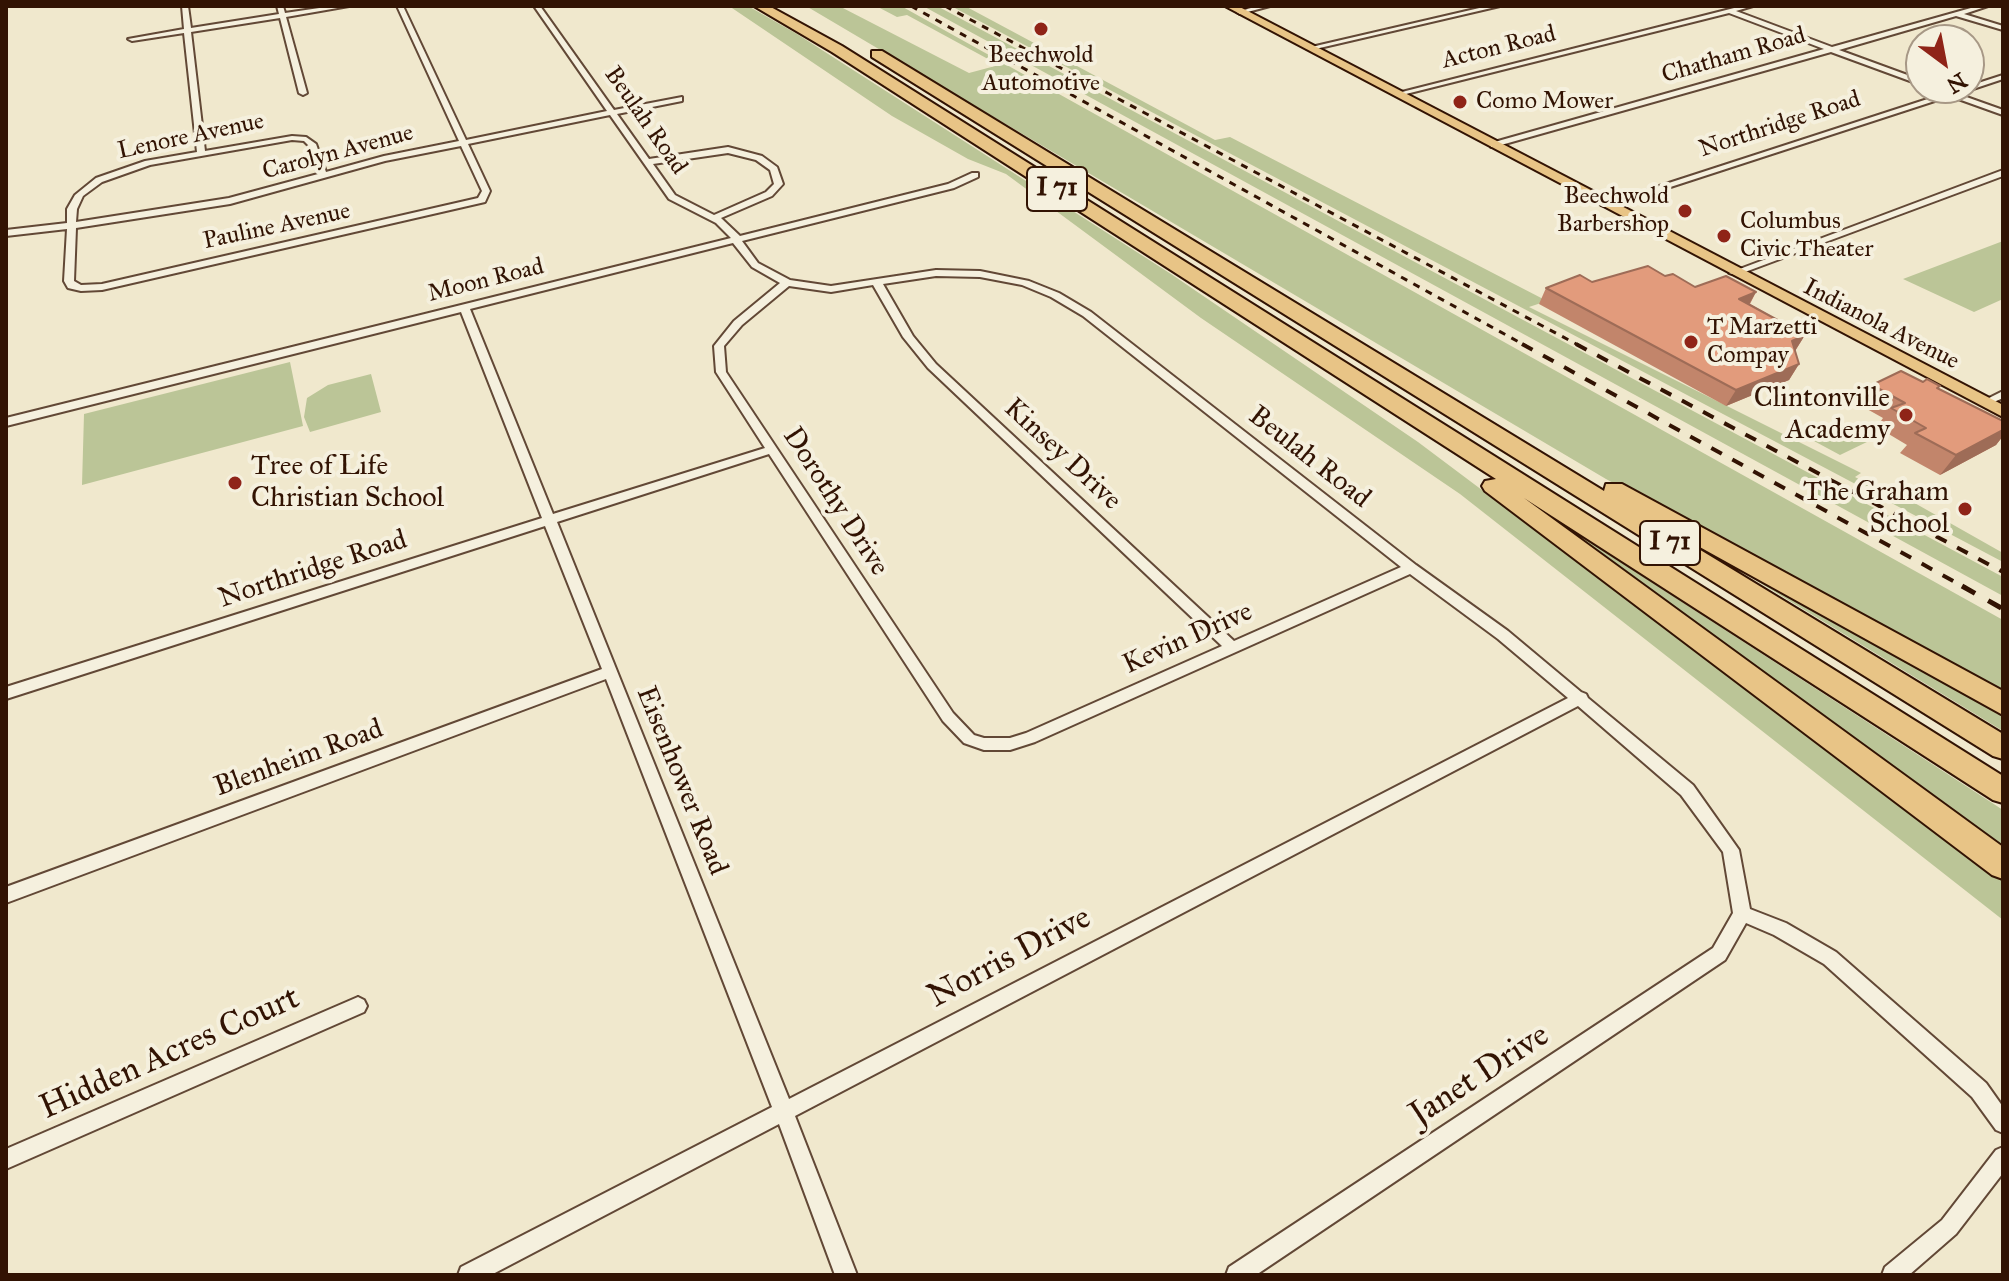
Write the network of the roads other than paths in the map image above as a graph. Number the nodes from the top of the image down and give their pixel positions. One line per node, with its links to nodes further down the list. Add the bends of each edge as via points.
1 (185, 6): 18 (street)
2 (280, 6): 16 (street)
3 (346, 6): 16 (street)
4 (400, 6): 30 (street)
5 (537, 6): 28 (street, Beulah Road)
6 (760, 6): 48 (highway, I 71, via 837,49)
7 (786, 6): 47 (highway, I 71, via 861,44)
8 (1267, 6): 13 (street)
9 (1497, 6): 20 (street)
10 (1713, 6): 14 (street)
11 (1750, 6): 14 (street, Acton Road)
12 (1979, 7): 15 (street, Chatham Road)
13 (1235, 9): 20 (main road, Indianola Avenue)
14 (1728, 11): 21 (street); 24 (street, Acton Road)
15 (1955, 14): 17 (street); 21 (street, Chatham Road)
16 (282, 16): 18 (street); 23 (street)
17 (2003, 28)
18 (187, 30): 19 (street); 32 (street)
19 (132, 39)
20 (1311, 48): 24 (main road, Indianola Avenue)
21 (1830, 50): 22 (street); 31 (street, Chatham Road)
22 (1905, 77)
23 (303, 93)
24 (1398, 94): 31 (main road, Indianola Avenue)
25 (679, 99): 28 (street, Carolyn Avenue)
26 (1919, 104): 37 (street, Northridge Road)
27 (1978, 104): 29 (street)
28 (612, 113): 30 (street, Carolyn Avenue); 33 (street, Beulah Road)
29 (2003, 113)
30 (464, 143): 36 (street, Carolyn Avenue); 45 (street, Pauline Avenue, via 486,191 482,200)
31 (1494, 145): 37 (main road, Indianola Avenue)
32 (201, 153): 36 (street, Lenore Avenue, via 275,139 306,139); 39 (street, Lenore Avenue, via 99,180 79,195)
33 (646, 162): 38 (street, Beulah Road, via 672,197); 38 (street, via 728,150 759,158 774,169 779,184 769,194)
34 (2003, 173): 42 (street)
35 (975, 175): 41 (street, Moon Road, via 951,186)
36 (323, 177): 39 (street, Carolyn Avenue, via 187,210)
37 (1606, 205): 42 (main road, Indianola Avenue)
38 (712, 219): 41 (street, Beulah Road)
39 (72, 224): 40 (street, Carolyn Avenue); 45 (street, Lenore Avenue, via 69,281)
40 (6, 233)
41 (736, 239): 43 (street, Beulah Road, via 755,265); 46 (street, Moon Road)
42 (1734, 273): 50 (main road, Indianola Avenue)
43 (787, 283): 44 (street, Beulah Road, via 831,289); 53 (street, Dorothy Drive, via 719,346 721,372)
44 (877, 283): 55 (street, Beulah Road, via 936,273 980,274 1025,283 1062,299); 56 (street, Kinsey Drive, via 932,366)
45 (81, 288)
46 (464, 307): 52 (street, Moon Road); 54 (street, Eisenhower Road)
47 (1336, 337): 60 (highway); 62 (highway, I 71)
48 (1351, 376): 63 (highway, I 71); 64 (highway)
49 (2003, 394): 50 (street)
50 (1985, 403): 51 (main road, Indianola Avenue)
51 (2003, 412)
52 (6, 422)
53 (773, 449): 54 (street, Northridge Road); 61 (street, Dorothy Drive, via 948,717 969,739)
54 (549, 520): 57 (street, Eisenhower Road); 58 (street, Northridge Road)
55 (1411, 568): 56 (street, Kevin Drive); 59 (street, Beulah Road)
56 (1232, 647): 61 (street, Kevin Drive, via 1030,738)
57 (610, 672): 65 (street, Blenheim Road); 68 (street, Eisenhower Road)
58 (6, 693)
59 (1581, 698): 66 (street, Beulah Road, via 1687,790 1705,814 1731,850); 68 (street, Norris Drive)
60 (2003, 704)
61 (984, 744)
62 (2003, 748)
63 (2003, 791)
64 (2003, 865)
65 (6, 895)
66 (1742, 914): 69 (street, via 1830,958 1979,1090); 74 (street, Janet Drive, via 1719,954)
67 (358, 1006): 71 (street, Hidden Acres Court)
68 (785, 1110): 72 (street, Norris Drive); 73 (street, Eisenhower Road)
69 (2002, 1120)
70 (2003, 1157): 75 (street, via 1949,1227)
71 (6, 1159)
72 (469, 1275)
73 (846, 1275)
74 (1237, 1275)
75 (1893, 1275)

